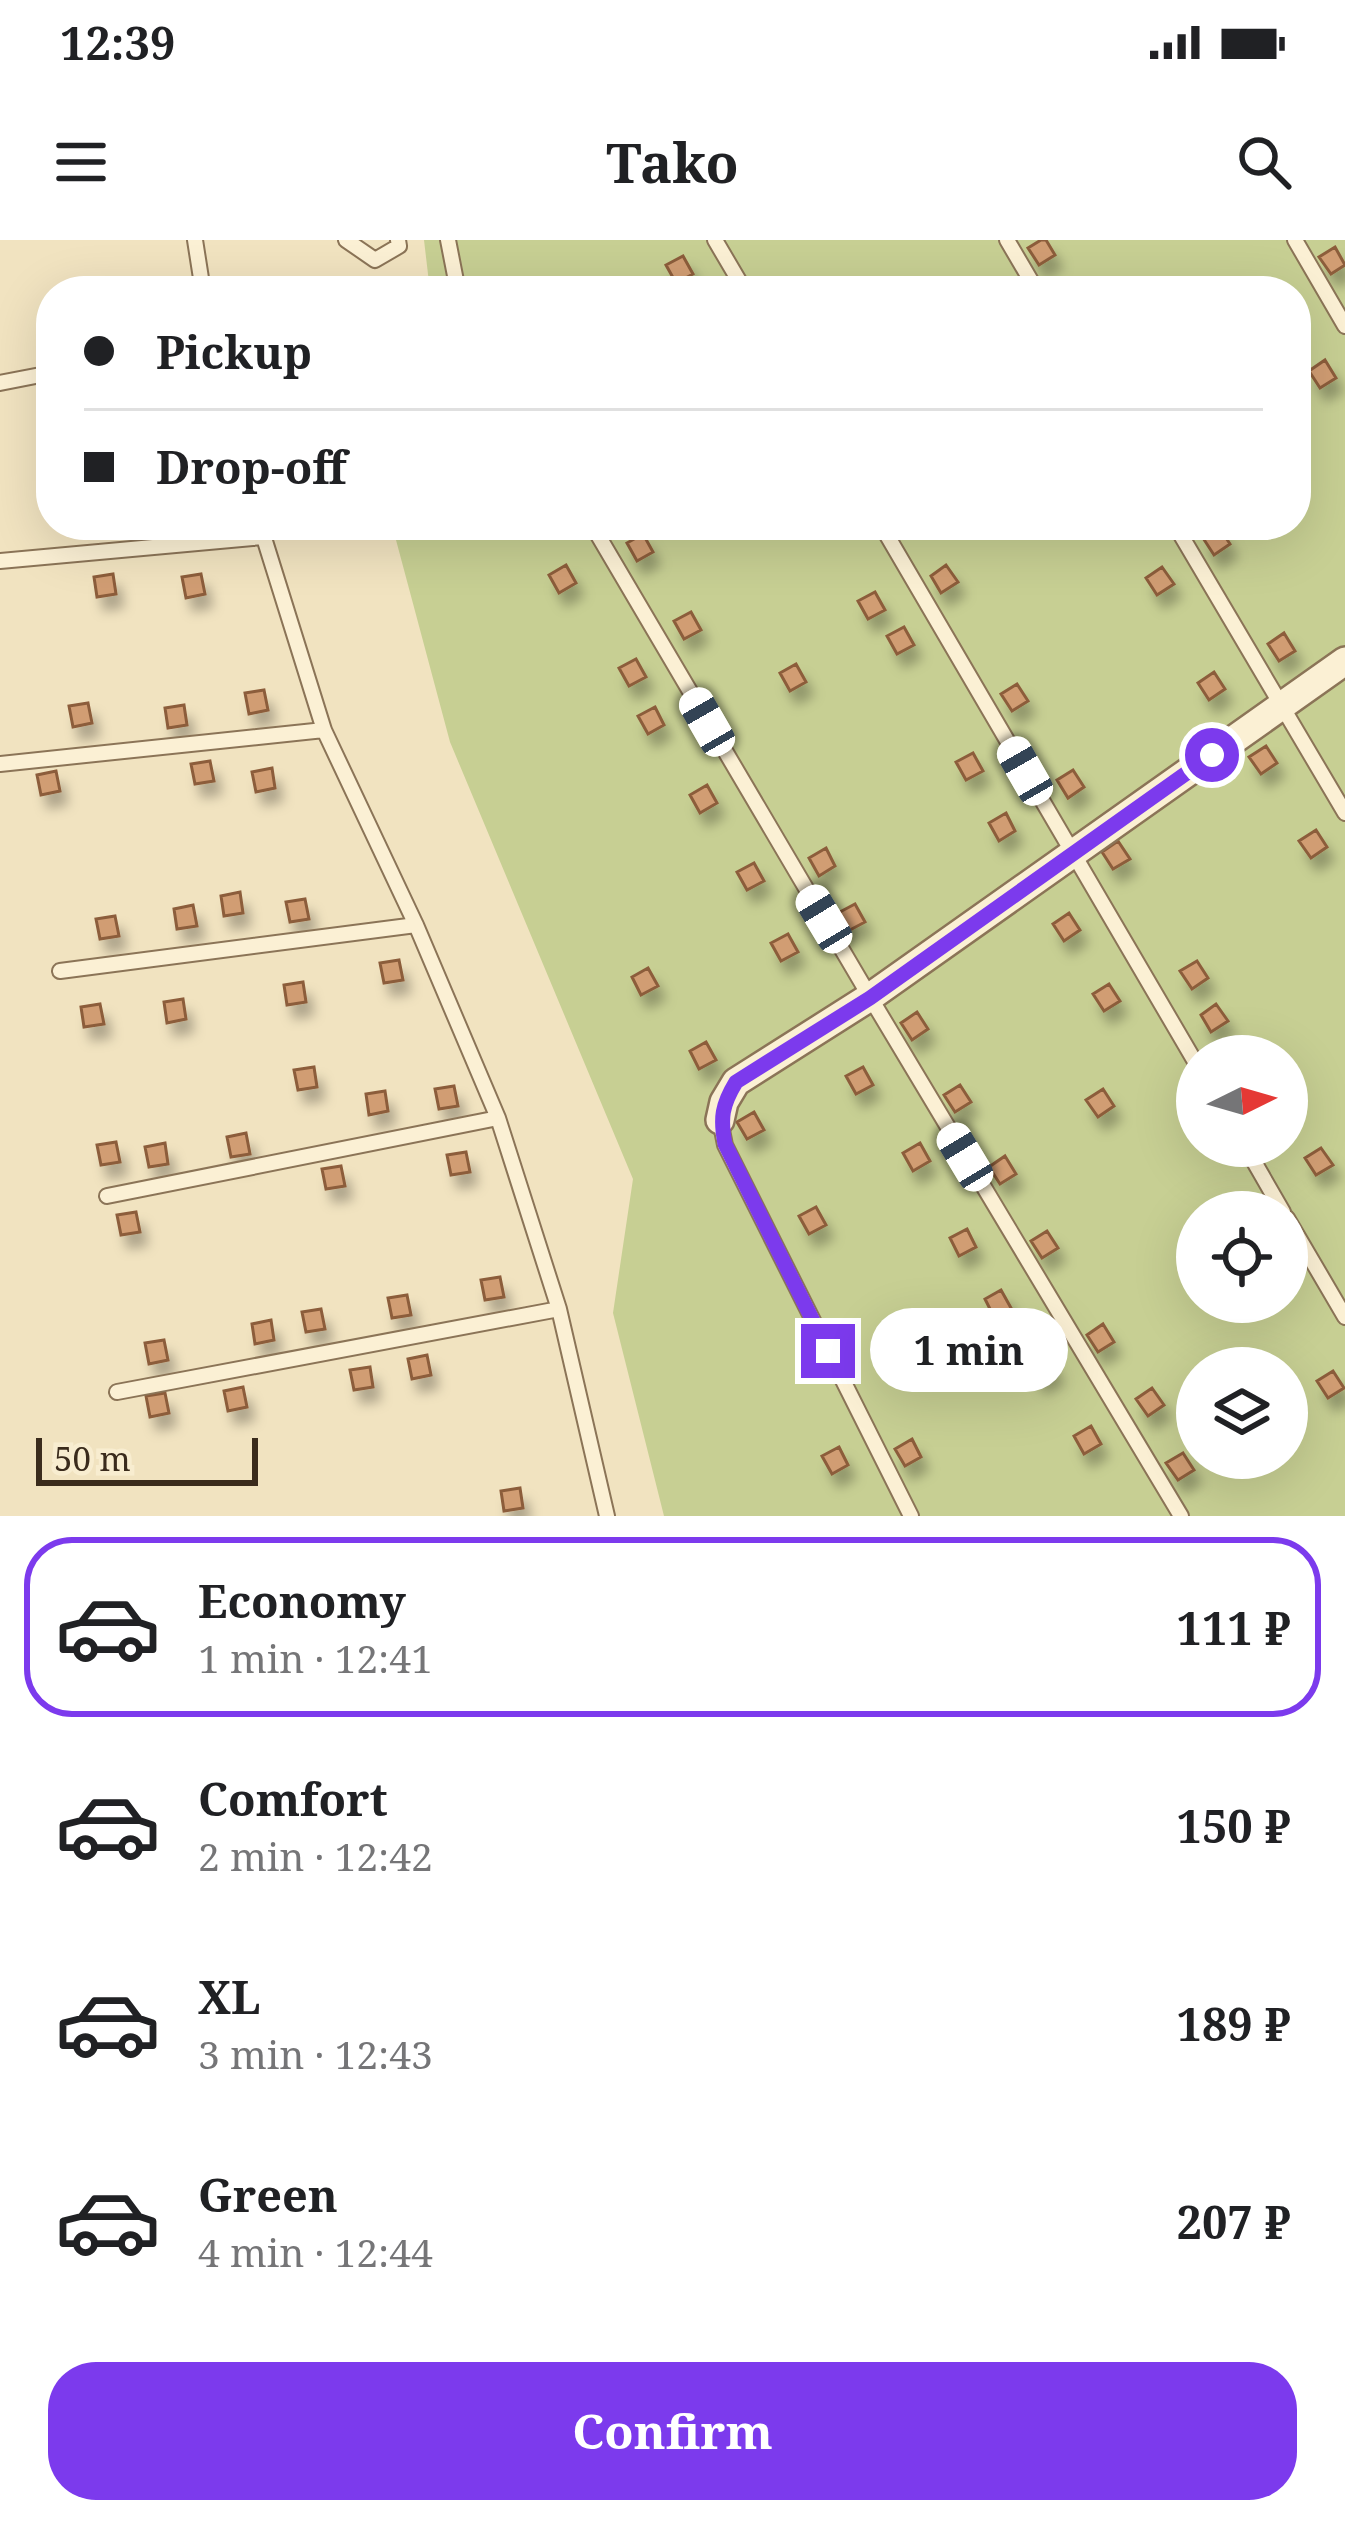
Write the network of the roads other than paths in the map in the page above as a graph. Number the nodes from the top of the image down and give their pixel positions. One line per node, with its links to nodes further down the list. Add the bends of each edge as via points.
1 (195, 240): 8 (lane)
2 (346, 240): 3 (lane, via 375,260)
3 (398, 240)
4 (448, 240): 9 (lane)
5 (715, 240): 10 (lane)
6 (1007, 240): 11 (lane)
7 (1295, 240): 12 (lane)
8 (201, 276)
9 (455, 276)
10 (736, 276)
11 (1028, 276)
12 (1345, 326)
13 (36, 376): 14 (lane)
14 (0, 383)
15 (183, 540): 20 (lane)
16 (264, 540): 23 (lane)
17 (601, 540): 29 (lane)
18 (890, 540): 26 (lane)
19 (1184, 540): 22 (lane)
20 (0, 561)
21 (1345, 661): 22 (street)
22 (1282, 706): 25 (lane); 26 (street)
23 (324, 730): 24 (lane); 27 (lane)
24 (0, 764)
25 (1345, 813)
26 (1073, 853): 29 (street); 30 (lane)
27 (416, 925): 28 (lane); 31 (lane)
28 (60, 971)
29 (870, 998): 32 (street, via 736,1082); 41 (lane)
30 (1179, 1035)
31 (497, 1118): 33 (lane); 35 (lane)
32 (720, 1120): 40 (lane)
33 (107, 1196)
34 (1308, 1254): 36 (lane)
35 (559, 1309): 37 (lane); 38 (lane)
36 (1345, 1317)
37 (117, 1392)
38 (607, 1514): 39 (lane)
39 (590, 1516)
40 (911, 1516)
41 (1180, 1516)

